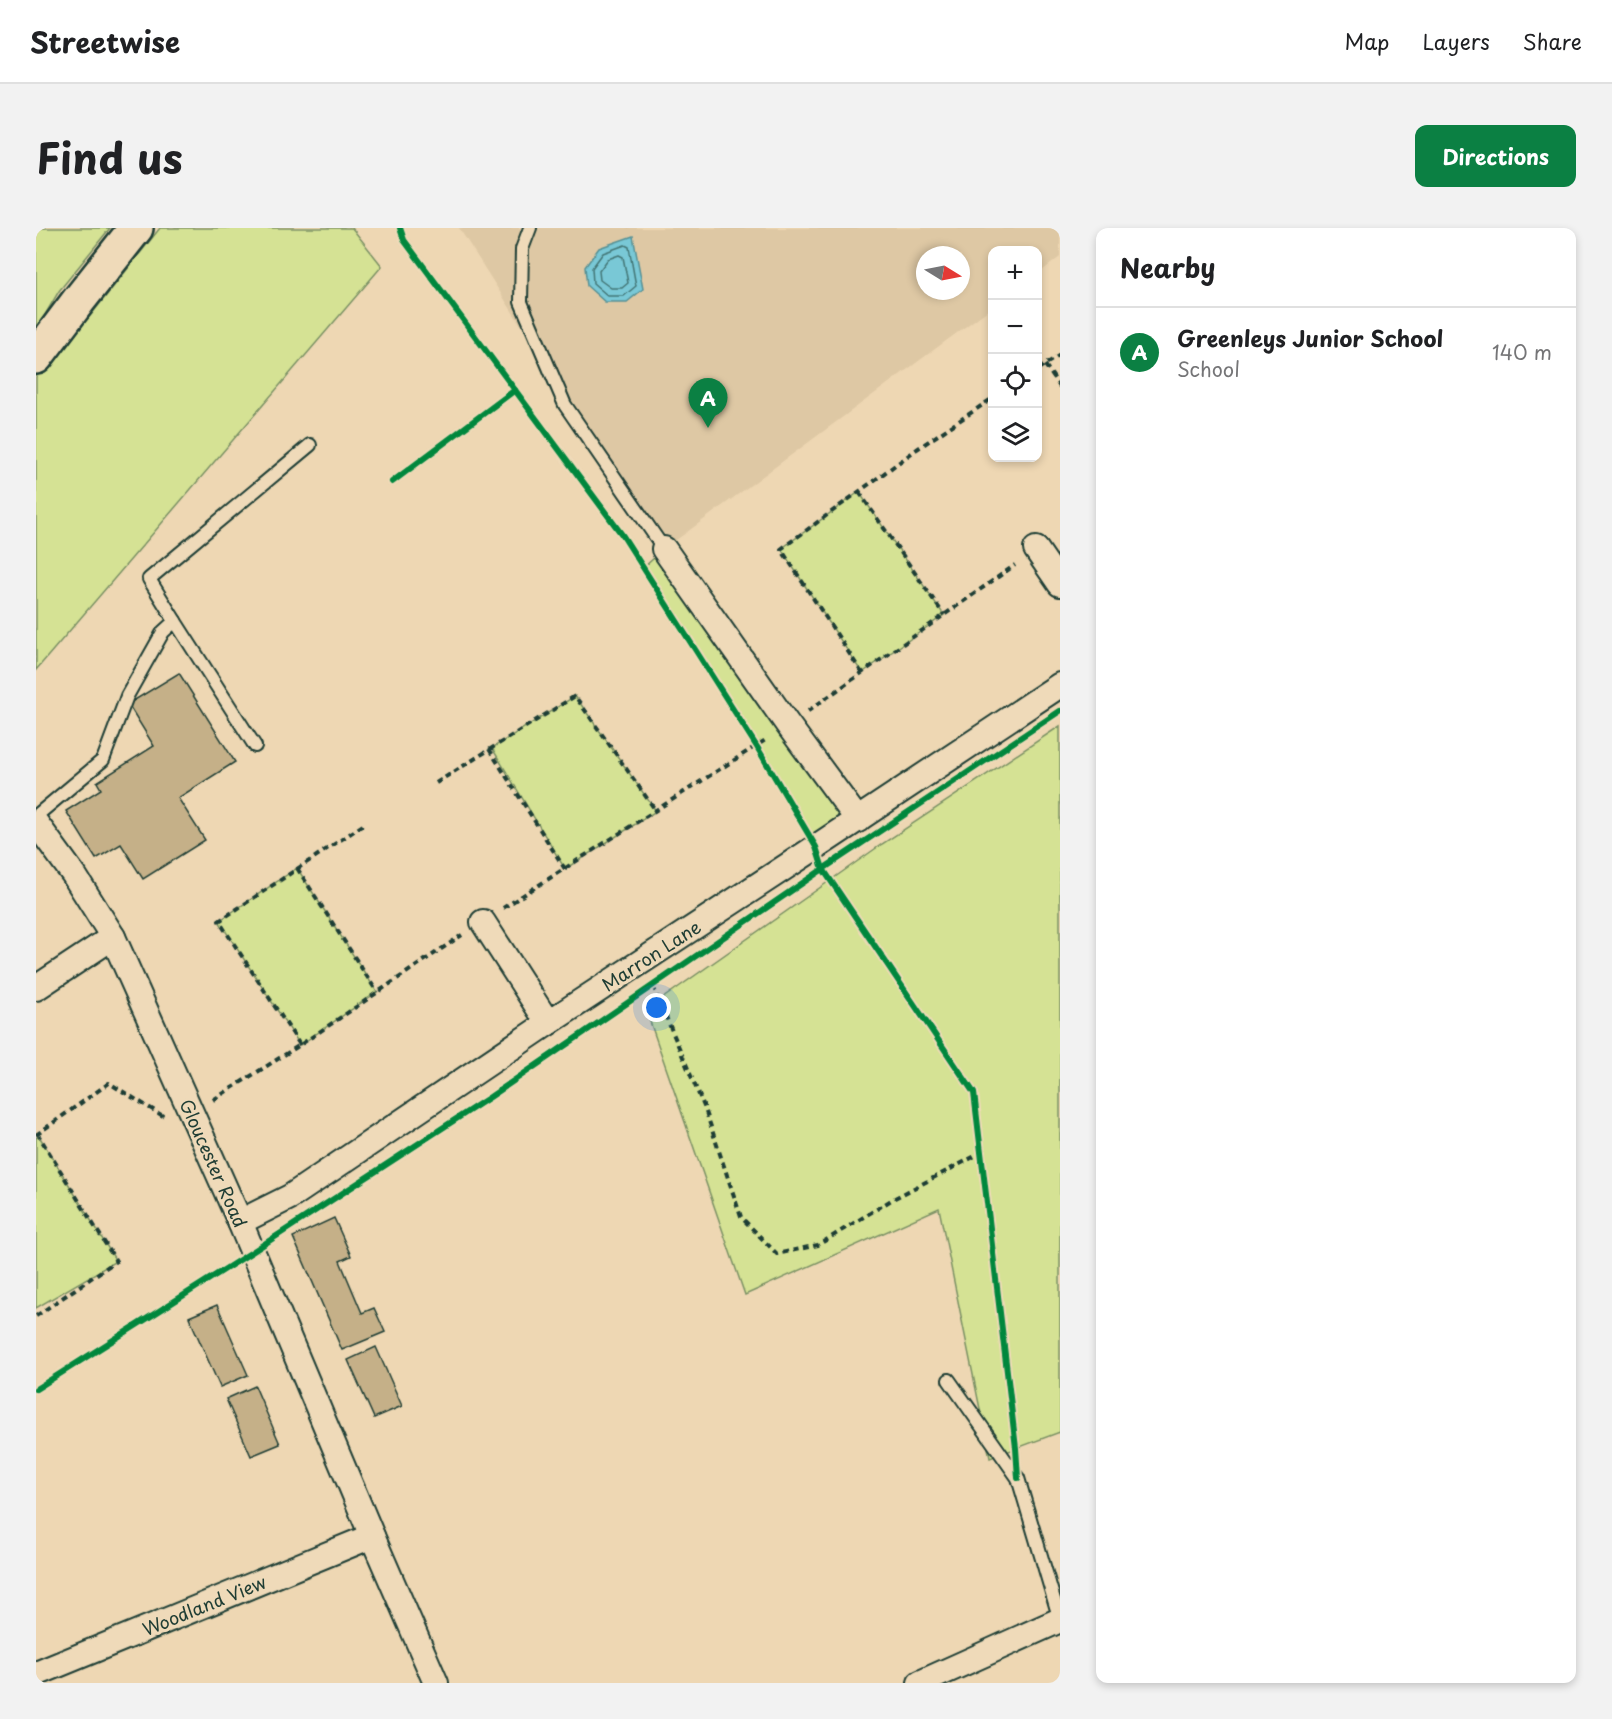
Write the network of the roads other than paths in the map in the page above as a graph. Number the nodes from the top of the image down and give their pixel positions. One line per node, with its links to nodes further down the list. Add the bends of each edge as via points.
1 (136, 228): 3 (street)
2 (530, 228): 5 (lane, via 522,249 520,302 565,405)
3 (36, 357)
4 (310, 445): 8 (lane, via 149,579)
5 (664, 549): 12 (street)
6 (1036, 549): 7 (street)
7 (1060, 584)
8 (175, 621): 10 (lane); 11 (lane, via 162,632 127,696 103,760)
9 (1060, 685): 12 (street, Marron Lane)
10 (255, 746)
11 (36, 816)
12 (858, 820): 17 (street, Marron Lane)
13 (36, 823): 15 (street, Gloucester Road)
14 (483, 922): 17 (street)
15 (113, 937): 16 (street); 18 (street, Gloucester Road)
16 (36, 988)
17 (548, 1023): 18 (street, Marron Lane, via 290,1197)
18 (240, 1222): 20 (street, Gloucester Road)
19 (949, 1380): 21 (lane, via 1018,1478)
20 (372, 1536): 22 (street, Woodland View); 23 (street, Gloucester Road)
21 (1060, 1620): 24 (street)
22 (36, 1674)
23 (436, 1683)
24 (920, 1683)

